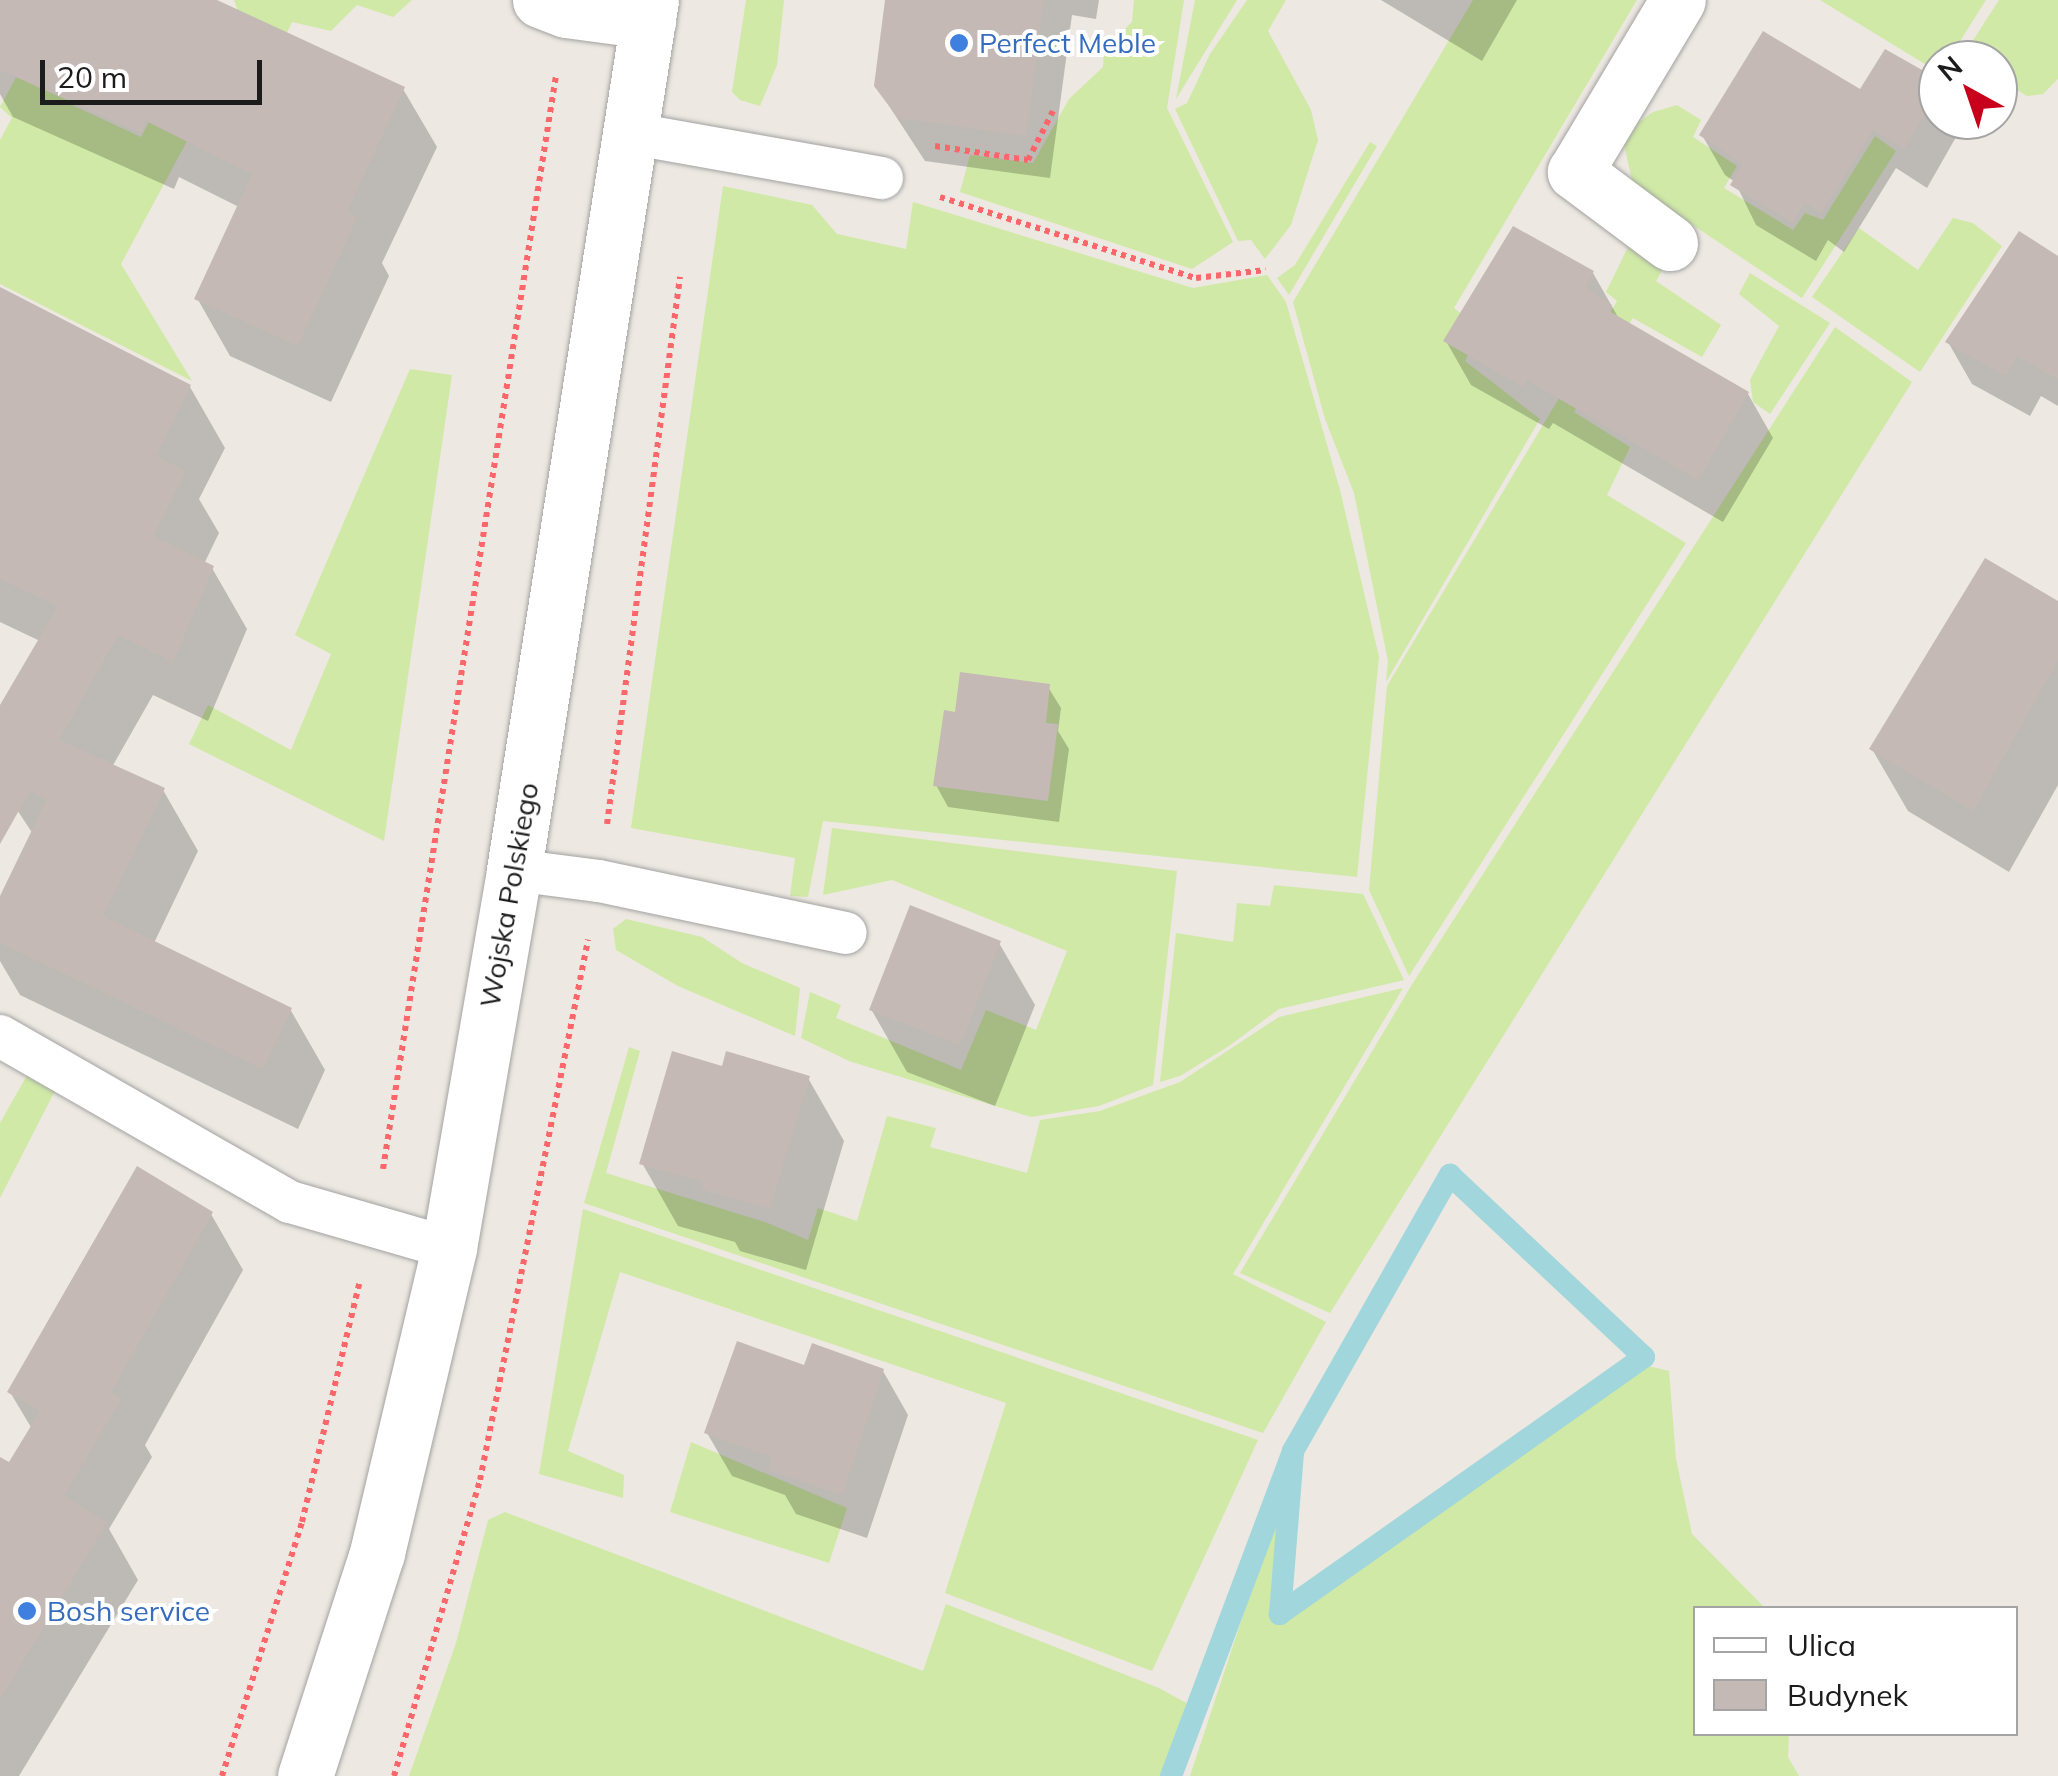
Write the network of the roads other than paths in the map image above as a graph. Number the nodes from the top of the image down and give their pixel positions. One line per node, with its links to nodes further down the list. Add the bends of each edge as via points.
1 (1678, 0): 6 (street, via 1575,172)
2 (553, 5): 3 (street)
3 (649, 11): 4 (street, Wojska Polskiego)
4 (629, 133): 5 (lane); 7 (street, Wojska Polskiego)
5 (882, 178)
6 (1670, 243)
7 (514, 870): 8 (lane, via 599,881); 10 (street, Wojska Polskiego)
8 (846, 933)
9 (0, 1036): 10 (lane, via 290,1202)
10 (449, 1248): 11 (street, Wojska Polskiego, via 377,1553)
11 (305, 1776)

